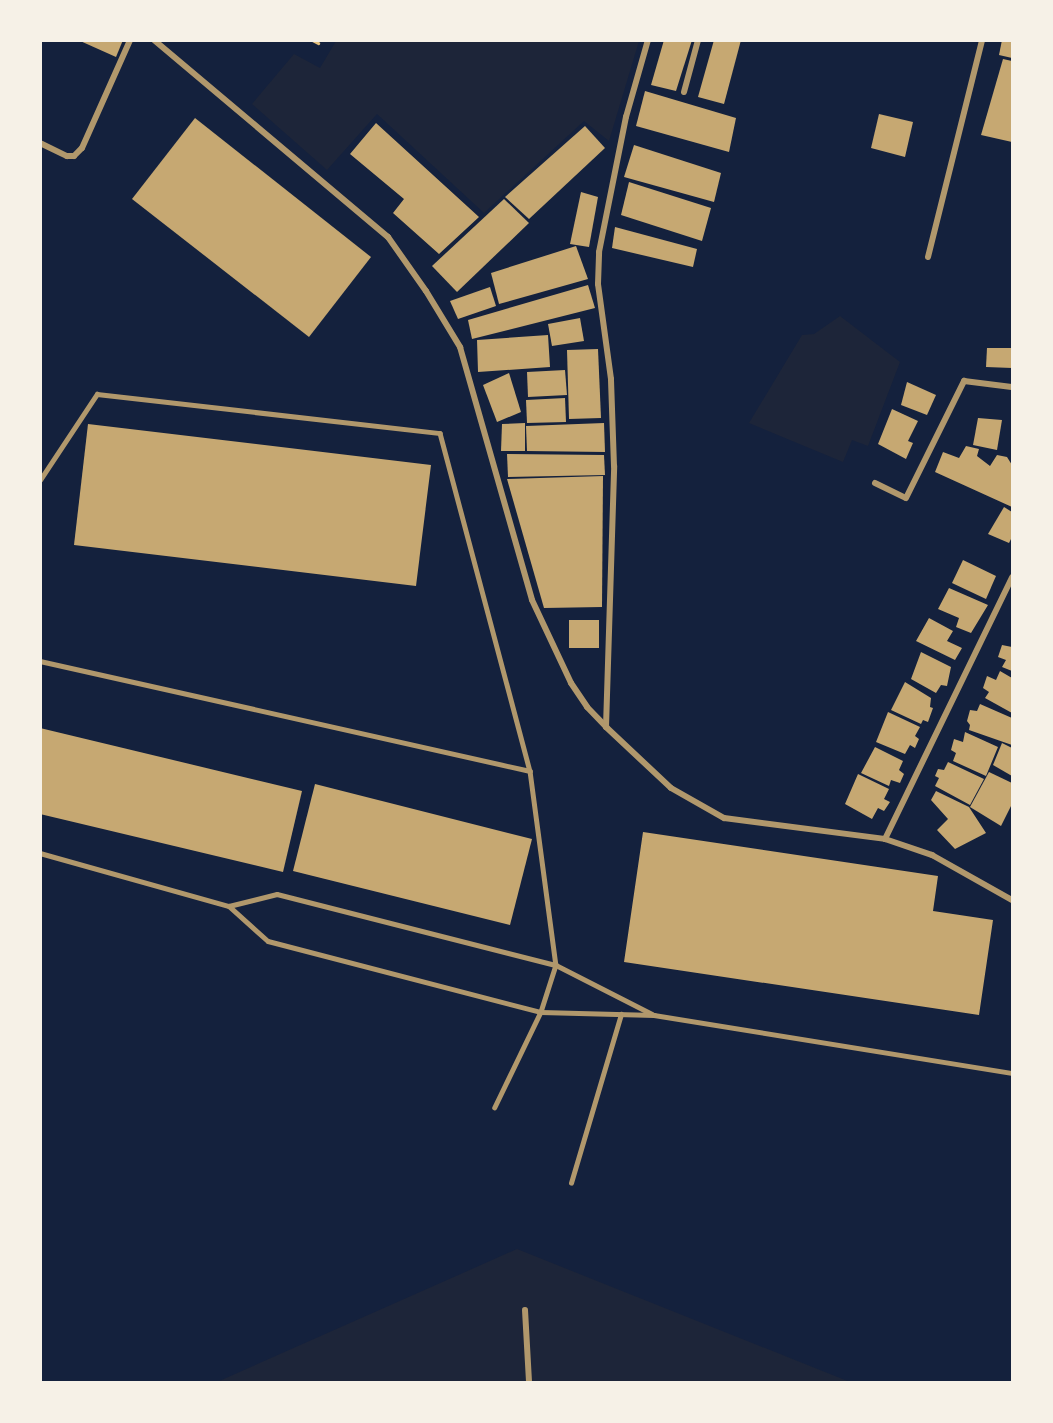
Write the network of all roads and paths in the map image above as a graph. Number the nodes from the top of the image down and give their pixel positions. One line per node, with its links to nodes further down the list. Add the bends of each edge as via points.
1 (130, 40): 9 (street, via 82,148 74,156 67,156)
2 (154, 40): 16 (street, via 388,237 426,291 460,347 532,600 571,683)
3 (312, 40): 7 (path)
4 (648, 40): 16 (street, via 626,117 599,252 598,284 610,379 614,466)
5 (698, 40): 8 (street)
6 (982, 40): 10 (street)
7 (318, 43)
8 (684, 92)
9 (40, 143)
10 (928, 257)
11 (1012, 387): 13 (street, via 964,381 906,498)
12 (40, 480): 17 (lane, via 97,394 440,433)
13 (875, 483)
14 (1012, 577): 18 (street)
15 (40, 661): 17 (lane)
16 (606, 727): 18 (street, via 671,788 724,818)
17 (530, 771): 22 (lane)
18 (885, 839): 20 (street, via 932,855)
19 (40, 853): 21 (lane)
20 (1012, 900)
21 (229, 906): 22 (lane, via 277,894); 23 (lane, via 268,941)
22 (556, 965): 23 (lane); 25 (lane)
23 (541, 1012): 24 (lane); 27 (lane)
24 (621, 1014): 25 (lane); 28 (lane)
25 (654, 1015): 26 (lane)
26 (1012, 1073)
27 (495, 1107)
28 (571, 1182)
29 (525, 1310): 30 (street)
30 (529, 1383)

